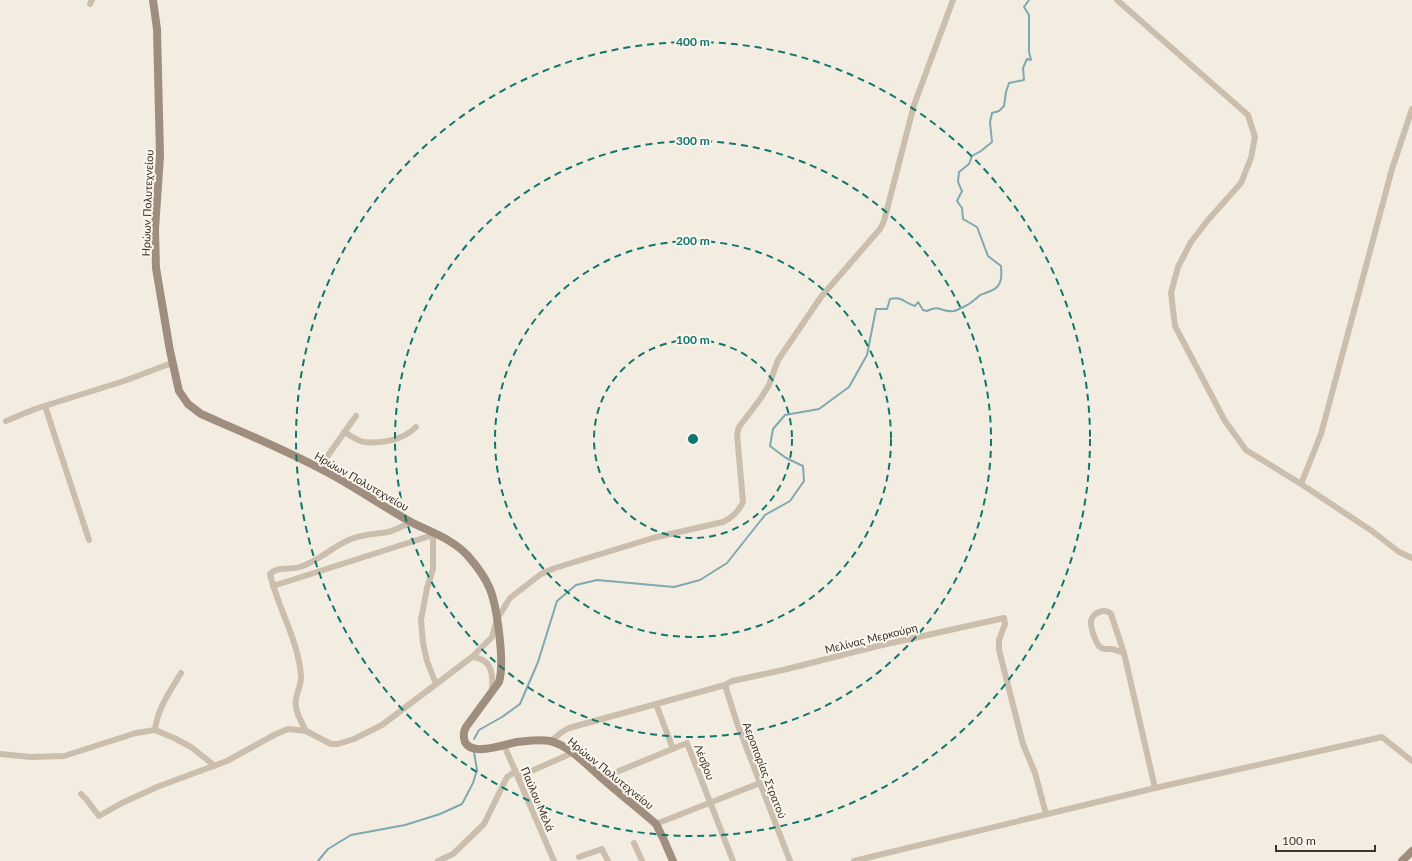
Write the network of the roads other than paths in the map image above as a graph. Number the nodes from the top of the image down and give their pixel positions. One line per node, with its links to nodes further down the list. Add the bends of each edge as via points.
1 (152, 0): 5 (street, Ηρώων Πολυτεχνείου, via 156,29 160,156 154,229 156,268)
2 (953, 0): 18 (street, via 914,105 880,229 821,296 778,360 761,398 739,427 737,434 743,502 738,511 732,518 723,522 654,538 541,574 510,598)
3 (1117, 0): 12 (street, via 1248,115 1255,137 1251,158 1241,183 1191,242 1178,267 1171,293 1175,326 1225,421 1246,450)
4 (1412, 109): 12 (street, via 1392,169 1321,434)
5 (172, 363): 6 (street); 11 (street, Ηρώων Πολυτεχνείου, via 180,391 191,407 201,414)
6 (45, 406): 8 (street); 15 (street)
7 (356, 416): 10 (street)
8 (6, 421)
9 (416, 427): 10 (street, via 410,433 387,442 362,442)
10 (344, 432): 11 (street)
11 (319, 468): 13 (street, Ηρώων Πολυτεχνείου)
12 (1301, 484): 16 (street, via 1399,552)
13 (410, 522): 14 (street, Ηρώων Πολυτεχνείου); 17 (street, via 388,532 352,538 298,568 273,571 270,574)
14 (433, 533): 17 (street); 18 (street, Ηρώων Πολυτεχνείου, via 468,555 480,571 490,588); 22 (street, via 433,569 421,620 427,661)
15 (89, 540)
16 (1412, 558)
17 (273, 586): 27 (street, via 295,646 301,675 296,706)
18 (497, 619): 20 (street, via 492,637); 24 (street, Ηρώων Πολυτεχνείου, via 502,657 501,676 500,682)
19 (1124, 653): 19 (street, via 1111,614 1104,611 1095,614 1091,623 1098,645 1102,649); 38 (street)
20 (472, 658): 22 (street); 24 (street, via 479,658 487,663 493,677)
21 (182, 673): 26 (street, via 160,712)
22 (436, 684): 27 (street, via 382,725 354,739 332,744)
23 (725, 685): 25 (street, Μελίνας Μερκούρη); 37 (street, Αεροπορίας Στρατού, via 736,723); 41 (street, Μελίνας Μερκούρη, via 732,681 1004,618 1006,624 999,640 999,650 1023,744 1035,773)
24 (492, 692): 29 (street, Ηρώων Πολυτεχνείου, via 468,724 464,738 466,744 473,748)
25 (656, 704): 28 (street, Μελίνας Μερκούρη, via 569,728); 30 (street)
26 (156, 730): 32 (street, via 136,733 64,756 31,757); 34 (street, via 174,738)
27 (306, 731): 34 (street, via 288,729)
28 (551, 741): 29 (street, Ηρώων Πολυτεχνείου, via 535,740); 31 (street, Ηρώων Πολυτεχνείου)
29 (504, 745): 35 (street, Παύλου Μελά)
30 (673, 749): 36 (street); 40 (street, Λέσβου, via 687,743)
31 (572, 752): 35 (street); 36 (street, Ηρώων Πολυτεχνείου)
32 (0, 754)
33 (1412, 761): 38 (street, via 1382,737)
34 (215, 766): 39 (street, via 140,794 98,816)
35 (517, 774): 46 (street, via 507,777 484,824 456,852); 47 (street, Παύλου Μελά)
36 (602, 778): 42 (street, Ηρώων Πολυτεχνείου)
37 (760, 783): 40 (street); 52 (street, Αεροπορίας Στρατού)
38 (1155, 788): 41 (street)
39 (81, 794)
40 (710, 803): 42 (street); 51 (street)
41 (1046, 814): 53 (street)
42 (656, 824): 50 (street, Ηρώων Πολυτεχνείου)
43 (634, 843): 49 (street)
44 (1412, 851): 54 (street)
45 (579, 857): 48 (street, via 602,849)
46 (443, 860)
47 (554, 861)
48 (608, 861)
49 (642, 861)
50 (673, 861)
51 (733, 861)
52 (790, 861)
53 (854, 861)
54 (1402, 861)

